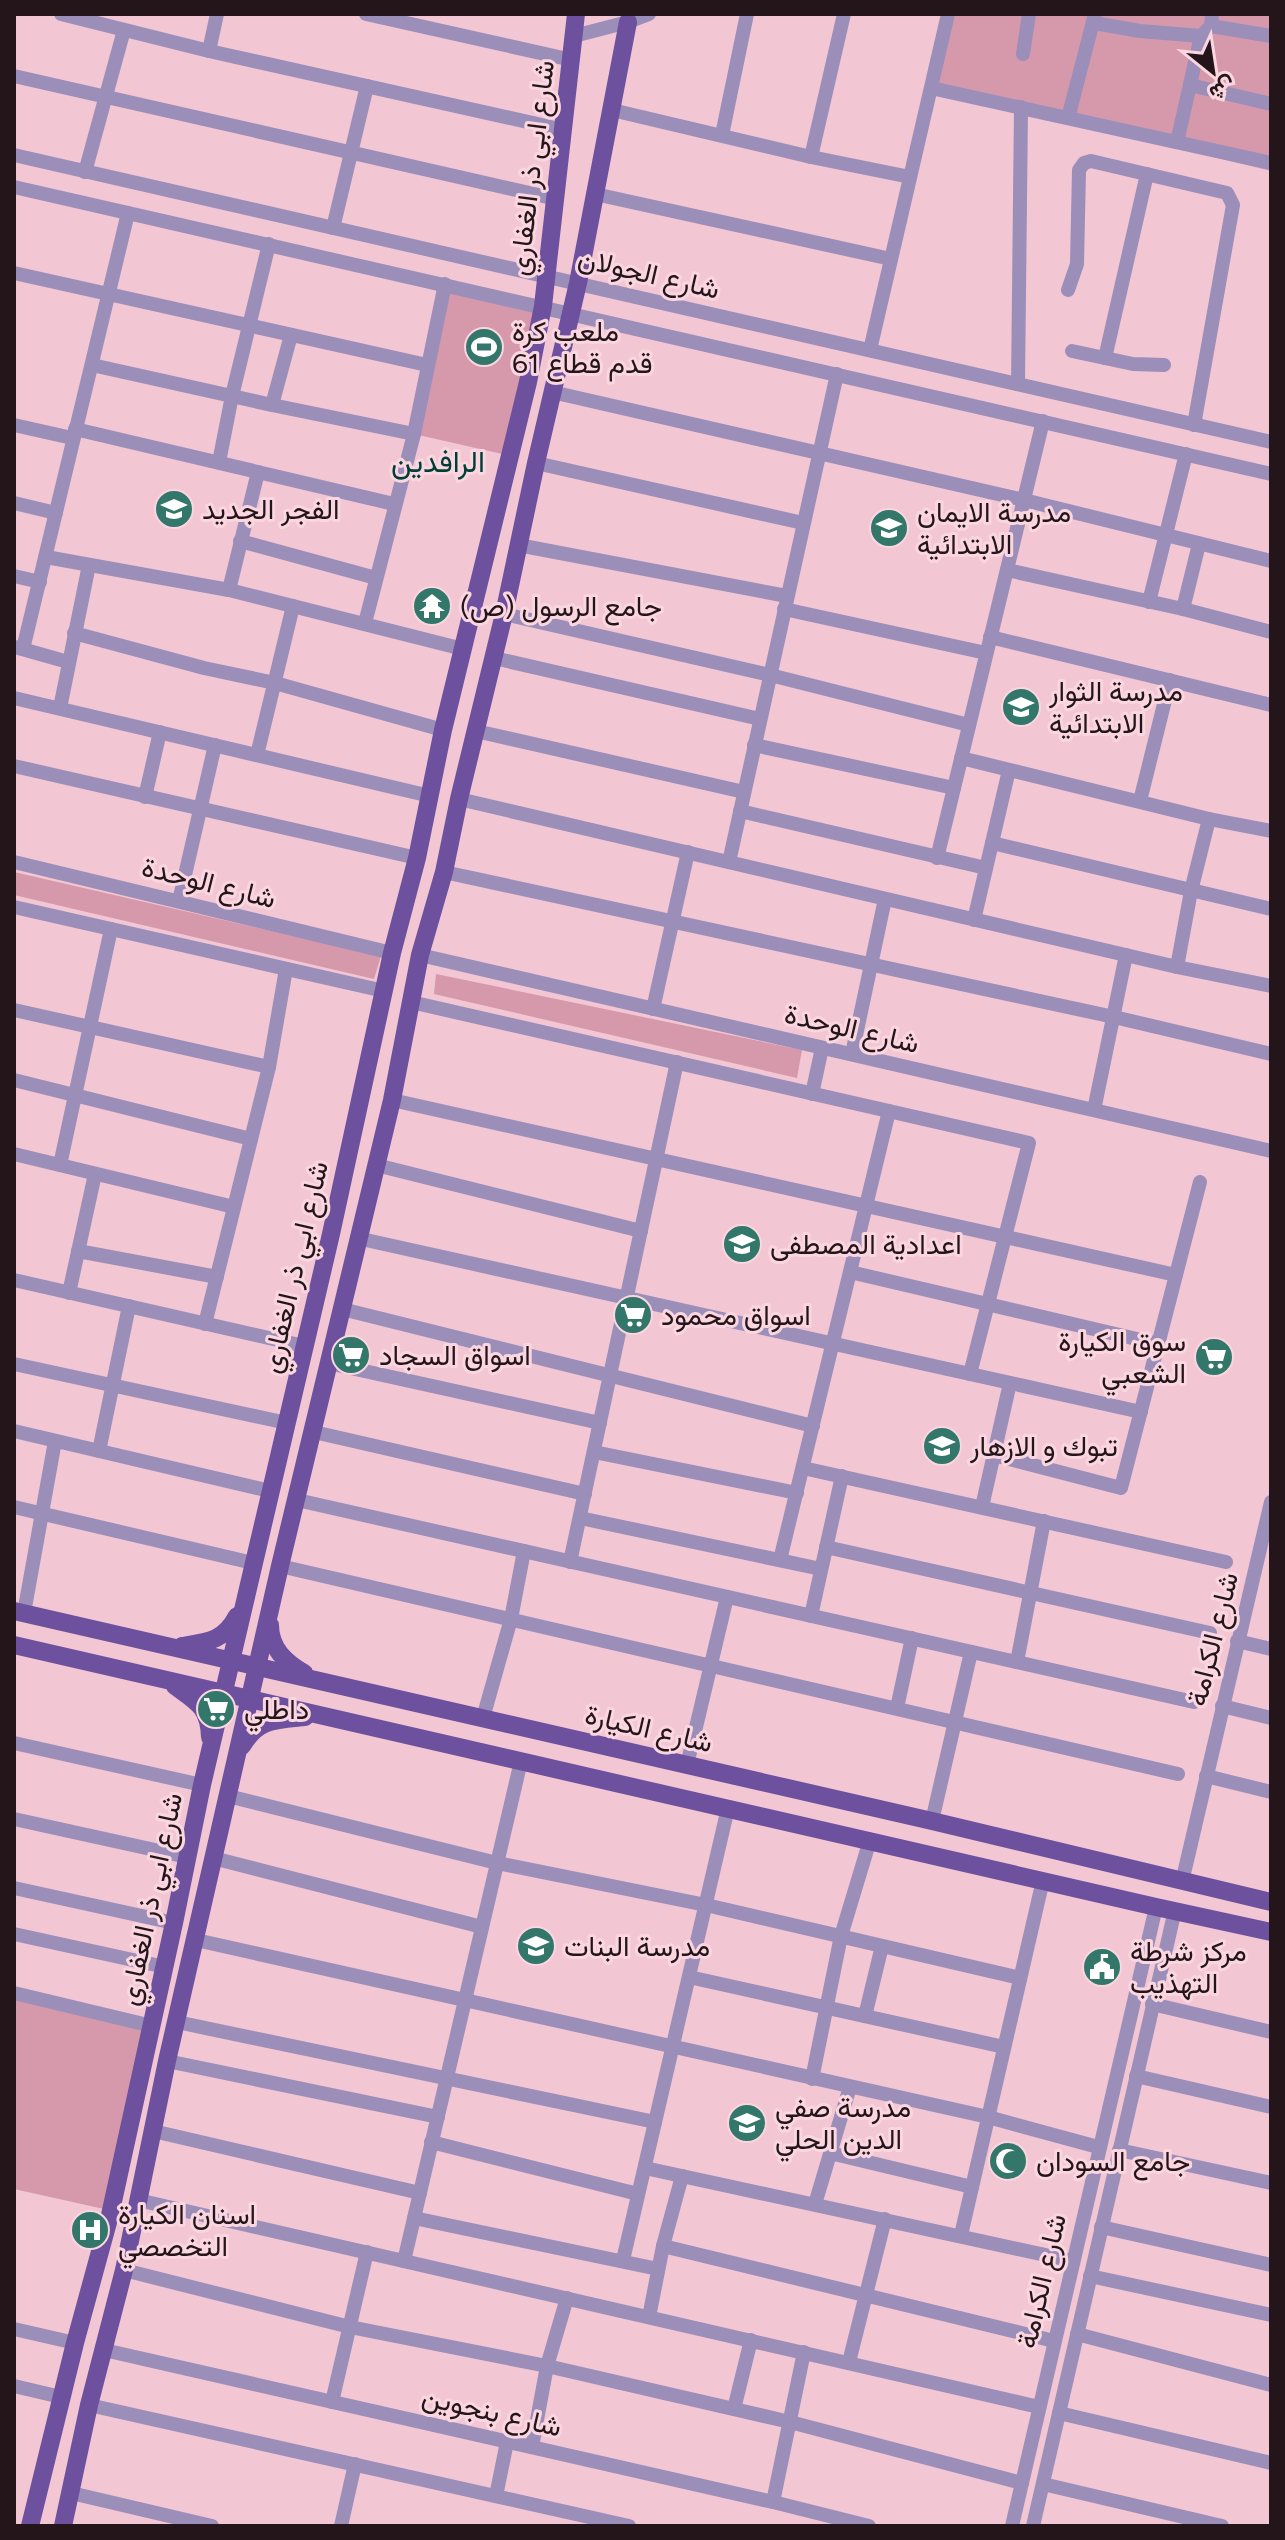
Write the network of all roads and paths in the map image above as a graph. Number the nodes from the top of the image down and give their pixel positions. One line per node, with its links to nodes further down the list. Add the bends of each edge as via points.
1 (61, 14): 13 (street)
2 (217, 14): 16 (street)
3 (366, 14): 18 (street)
4 (576, 14): 14 (main road, شارع ابي ذر الغفاري)
5 (649, 14): 11 (street)
6 (747, 14): 29 (street)
7 (844, 14): 33 (street)
8 (948, 14): 22 (street)
9 (1029, 14): 17 (street)
10 (1094, 18): 12 (street, via 1140,31); 27 (street)
11 (628, 22): 14 (street); 26 (main road, شارع ابي ذر الغفاري)
12 (1208, 26): 15 (street); 20 (street)
13 (124, 30): 16 (street); 23 (street)
14 (574, 36): 18 (main road, شارع ابي ذر الغفاري)
15 (1271, 36)
16 (209, 51): 21 (street)
17 (1023, 54)
18 (572, 60): 28 (main road, شارع ابي ذر الغفاري)
19 (14, 76): 23 (street)
20 (1190, 85): 24 (street); 30 (street)
21 (367, 86): 28 (street); 31 (street)
22 (931, 88): 25 (street); 37 (street)
23 (105, 98): 31 (street); 35 (street)
24 (1271, 104)
25 (1021, 107): 27 (street); 62 (street)
26 (612, 110): 29 (street); 39 (main road, شارع ابي ذر الغفاري)
27 (1068, 118): 30 (street)
28 (564, 130): 40 (main road, شارع ابي ذر الغفاري)
29 (722, 135): 33 (street)
30 (1177, 142): 34 (street)
31 (350, 153): 40 (street); 42 (street)
32 (14, 155): 35 (street, شارع الجولان)
33 (811, 157): 37 (street)
34 (1271, 163)
35 (85, 172): 42 (street, شارع الجولان)
36 (1147, 174): 49 (street, via 1091,161 1079,170 1077,264); 57 (street); 68 (street, via 1227,193 1233,205)
37 (910, 177): 44 (street)
38 (14, 187): 41 (street, شارع الجولان)
39 (595, 194): 44 (street); 47 (main road, شارع ابي ذر الغفاري)
40 (556, 199): 46 (main road, شارع ابي ذر الغفاري)
41 (128, 213): 43 (street, شارع الجولان); 50 (street)
42 (333, 228): 46 (street, شارع الجولان)
43 (269, 244): 48 (street, شارع الجولان); 53 (street)
44 (891, 259): 55 (street)
45 (14, 273): 50 (street)
46 (547, 276): 47 (street, شارع الجولان); 51 (main road, شارع ابي ذر الغفاري)
47 (578, 283): 52 (main road, شارع ابي ذر الغفاري); 55 (street, شارع الجولان)
48 (445, 284): 51 (street, شارع الجولان); 59 (street)
49 (1068, 290)
50 (108, 295): 53 (street); 58 (street)
51 (543, 306): 52 (street, شارع الجولان); 105 (main road, شارع ابي ذر الغفاري)
52 (571, 312): 61 (street, شارع الجولان); 63 (main road, شارع ابي ذر الغفاري)
53 (249, 326): 54 (street); 64 (street)
54 (291, 335): 59 (street); 65 (street)
55 (870, 350): 62 (street, شارع الجولان)
56 (1072, 351): 57 (street)
57 (1105, 358): 60 (street)
58 (92, 365): 64 (street); 69 (street)
59 (427, 365): 70 (street)
60 (1164, 365)
61 (837, 374): 66 (street, شارع الجولان); 72 (street)
62 (1018, 384): 68 (street, شارع الجولان)
63 (552, 392): 72 (street); 75 (main road, شارع ابي ذر الغفاري)
64 (232, 396): 65 (street); 74 (street)
65 (272, 405): 70 (street)
66 (1043, 421): 73 (street, شارع الجولان); 78 (street)
67 (14, 425): 69 (street)
68 (1194, 425): 71 (street, شارع الجولان)
69 (73, 434): 74 (street); 81 (street)
70 (414, 434): 80 (street)
71 (1271, 442)
72 (819, 453): 78 (street); 82 (street)
73 (1186, 454): 77 (street, شارع الجولان); 83 (street)
74 (219, 462): 76 (street)
75 (536, 463): 82 (street); 86 (main road, شارع ابي ذر الغفاري)
76 (258, 472): 80 (street); 84 (street)
77 (1271, 474)
78 (1024, 500): 83 (street); 90 (street)
79 (14, 503): 81 (street)
80 (394, 504): 92 (street)
81 (56, 513): 87 (street)
82 (803, 523): 96 (street)
83 (1167, 534): 85 (street); 95 (street)
84 (240, 541): 92 (street); 94 (street)
85 (1199, 544): 88 (street); 98 (street)
86 (518, 545): 96 (street); 99 (main road, شارع ابي ذر الغفاري)
87 (46, 557): 89 (street); 93 (street)
88 (1271, 561)
89 (89, 565): 94 (street); 102 (street)
90 (1007, 570): 95 (street); 103 (street)
91 (14, 576): 93 (street)
92 (376, 578): 100 (street)
93 (40, 582): 104 (street)
94 (229, 590): 97 (street)
95 (1149, 602): 98 (street)
96 (786, 603): 106 (street); 109 (street)
97 (293, 606): 100 (street); 111 (street)
98 (1183, 609): 101 (street)
99 (504, 614): 107 (main road, شارع ابي ذر الغفاري); 109 (street)
100 (365, 623): 105 (street)
101 (1271, 632)
102 (74, 633): 108 (street); 111 (street)
103 (990, 637): 106 (street); 110 (street)
104 (19, 648): 108 (street)
105 (463, 649): 112 (main road, شارع ابي ذر الغفاري)
106 (986, 653): 118 (street)
107 (494, 658): 114 (main road, شارع ابي ذر الغفاري); 117 (street)
108 (68, 662): 116 (street)
109 (770, 675): 117 (street); 118 (street)
110 (1170, 680): 115 (street); 133 (street)
111 (275, 683): 119 (street); 124 (street)
112 (451, 697): 114 (main road); 119 (main road, شارع ابي ذر الغفاري)
113 (14, 698): 116 (street)
114 (483, 704): 120 (main road, شارع ابي ذر الغفاري)
115 (1271, 705)
116 (60, 708): 121 (street)
117 (760, 719): 123 (street)
118 (969, 725): 125 (street)
119 (443, 730): 130 (main road, شارع ابي ذر الغفاري)
120 (476, 731): 129 (street); 132 (main road, شارع ابي ذر الغفاري)
121 (160, 732): 122 (street); 131 (street)
122 (215, 745): 124 (street); 134 (street)
123 (754, 745): 128 (street); 129 (street)
124 (257, 755): 130 (street)
125 (961, 758): 127 (street); 128 (street)
126 (14, 766): 131 (street)
127 (1009, 770): 133 (street); 138 (street)
128 (954, 788): 141 (street)
129 (744, 792): 135 (street)
130 (430, 796): 140 (main road, شارع ابي ذر الغفاري)
131 (145, 797): 134 (street)
132 (459, 799): 139 (street); 145 (main road, شارع ابي ذر الغفاري)
133 (1140, 801): 136 (street)
134 (200, 810): 140 (street); 148 (street)
135 (740, 811): 141 (street); 143 (street)
136 (1209, 819): 137 (street); 146 (street)
137 (1271, 831)
138 (992, 843): 144 (street); 146 (street)
139 (688, 852): 143 (street); 152 (street)
140 (417, 858): 154 (main road, شارع ابي ذر الغفاري)
141 (937, 858): 144 (street)
142 (14, 862): 148 (street, شارع الوحدة)
143 (729, 862): 147 (street)
144 (986, 868): 151 (street)
145 (444, 872): 152 (street); 155 (main road, شارع ابي ذر الغفاري)
146 (1191, 891): 150 (street); 158 (street)
147 (885, 899): 151 (street); 157 (street)
148 (179, 901): 154 (street, شارع الوحدة)
149 (14, 907): 153 (street)
150 (1271, 909)
151 (974, 920): 156 (street)
152 (673, 922): 157 (street); 163 (street)
153 (111, 929): 159 (street); 166 (street)
154 (392, 953): 161 (main road, شارع ابي ذر الغفاري)
155 (420, 955): 162 (main road, شارع ابي ذر الغفاري); 163 (street, شارع الوحدة)
156 (1126, 955): 158 (street); 165 (street)
157 (871, 964): 165 (street); 168 (street)
158 (1177, 967): 160 (street)
159 (286, 969): 161 (street); 171 (street)
160 (1271, 986)
161 (384, 991): 204 (main road, شارع ابي ذر الغفاري)
162 (411, 1002): 170 (street); 175 (main road, شارع ابي ذر الغفاري)
163 (653, 1009): 167 (street, شارع الوحدة)
164 (14, 1010): 166 (street)
165 (1114, 1017): 169 (street); 176 (street)
166 (91, 1027): 171 (street); 174 (street)
167 (822, 1048): 168 (street, شارع الوحدة); 173 (street)
168 (852, 1054): 176 (street, شارع الوحدة)
169 (1271, 1054)
170 (677, 1062): 173 (street); 181 (street)
171 (269, 1067): 178 (street)
172 (14, 1080): 174 (street)
173 (812, 1094): 177 (street)
174 (75, 1095): 178 (street); 182 (street)
175 (392, 1100): 181 (street); 183 (main road, شارع ابي ذر الغفاري)
176 (1094, 1110): 179 (street, شارع الوحدة)
177 (889, 1111): 186 (street); 189 (street, via 1029,1143)
178 (251, 1139): 187 (street)
179 (1271, 1151)
180 (14, 1154): 182 (street)
181 (656, 1159): 186 (street); 188 (street)
182 (60, 1165): 184 (street)
183 (376, 1165): 188 (street); 190 (main road, شارع ابي ذر الغفاري)
184 (95, 1174): 187 (street); 191 (street)
185 (1200, 1182): 193 (street)
186 (866, 1206): 189 (street); 192 (street)
187 (234, 1207): 194 (street)
188 (641, 1231): 197 (street)
189 (1005, 1237): 193 (street); 198 (street)
190 (357, 1238): 197 (street); 200 (main road, شارع ابي ذر الغفاري)
191 (78, 1251): 194 (street); 196 (street)
192 (850, 1272): 198 (street); 202 (street)
193 (1176, 1275): 203 (street)
194 (217, 1277): 201 (street)
195 (14, 1280): 196 (street)
196 (69, 1293): 199 (street)
197 (627, 1298): 202 (street); 208 (street)
198 (988, 1304): 203 (street); 207 (street)
199 (129, 1306): 201 (street); 210 (street)
200 (342, 1309): 205 (main road, شارع ابي ذر الغفاري); 208 (street)
201 (205, 1324): 204 (street)
202 (833, 1343): 207 (street); 216 (street)
203 (1158, 1344): 213 (street)
204 (304, 1346): 211 (main road, شارع ابي ذر الغفاري)
205 (328, 1363): 212 (main road, شارع ابي ذر الغفاري); 215 (street)
206 (14, 1364): 210 (street)
207 (970, 1374): 209 (street)
208 (610, 1376): 215 (street); 216 (street)
209 (1010, 1383): 213 (street); 222 (street)
210 (113, 1385): 214 (street); 220 (street)
211 (294, 1392): 212 (main road); 214 (main road, شارع ابي ذر الغفاري)
212 (321, 1398): 218 (main road, شارع ابي ذر الغفاري)
213 (1141, 1412): 222 (street, via 1121,1488)
214 (287, 1423): 225 (main road, شارع ابي ذر الغفاري)
215 (600, 1423): 221 (street)
216 (813, 1426): 223 (street)
217 (14, 1431): 219 (street)
218 (314, 1432): 227 (street); 228 (main road, شارع ابي ذر الغفاري)
219 (55, 1441): 220 (street); 232 (street)
220 (99, 1451): 225 (street)
221 (594, 1452): 226 (street); 227 (street)
222 (994, 1455): 231 (street)
223 (803, 1468): 224 (street); 226 (street)
224 (842, 1476): 231 (street); 236 (street)
225 (270, 1491): 241 (main road, شارع ابي ذر الغفاري)
226 (797, 1493): 238 (street)
227 (585, 1494): 233 (street)
228 (297, 1500): 237 (street); 242 (main road, شارع ابي ذر الغفاري)
229 (1271, 1502): 235 (street, شارع الكرامة)
230 (14, 1507): 232 (street)
231 (982, 1507): 234 (street)
232 (42, 1513): 241 (street); 249 (street)
233 (580, 1518): 238 (street); 239 (street)
234 (1044, 1521): 240 (street); 246 (street)
235 (1268, 1525): 244 (street, شارع الكرامة)
236 (826, 1547): 243 (street); 246 (street)
237 (524, 1551): 239 (street); 252 (street)
238 (780, 1560): 243 (street)
239 (570, 1562): 247 (street)
240 (1226, 1562)
241 (253, 1563): 248 (main road, شارع ابي ذر الغفاري)
242 (280, 1566): 250 (main road, شارع ابي ذر الغفاري); 252 (street)
243 (821, 1569): 251 (street)
244 (1255, 1570): 245 (street); 255 (street, شارع الكرامة)
245 (1271, 1574)
246 (1030, 1592): 253 (street); 261 (street)
247 (727, 1597): 251 (street); 262 (street)
248 (244, 1603): 257 (main road, via 222,1636); 260 (main road, شارع ابي ذر الغفاري)
249 (19, 1612): 257 (main road, شارع الكيارة)
250 (269, 1613): 263 (main road, شارع ابي ذر الغفاري); 265 (main road, via 275,1648)
251 (811, 1616): 254 (street)
252 (511, 1619): 262 (street); 272 (street)
253 (1210, 1633)
254 (912, 1638): 259 (street); 270 (street)
255 (1237, 1641): 258 (street); 269 (street, شارع الكرامة)
256 (14, 1645): 264 (main road)
257 (173, 1647): 260 (main road, شارع الكيارة)
258 (1271, 1649)
259 (971, 1652): 261 (street); 274 (street)
260 (232, 1661): 263 (main road, شارع الكيارة); 266 (main road, شارع ابي ذر الغفاري)
261 (1017, 1662): 268 (street)
262 (711, 1665): 270 (street); 280 (street)
263 (257, 1667): 265 (main road, شارع الكيارة); 267 (main road, شارع ابي ذر الغفاري)
264 (166, 1680): 266 (main road); 276 (main road, via 202,1706)
265 (317, 1680): 272 (main road, شارع الكيارة)
266 (225, 1693): 267 (main road); 276 (main road, شارع ابي ذر الغفاري)
267 (251, 1699): 271 (main road); 277 (main road, شارع ابي ذر الغفاري)
268 (1194, 1702)
269 (1222, 1706): 273 (street); 282 (street, شارع الكرامة)
270 (897, 1708): 274 (street)
271 (318, 1715): 277 (main road, via 261,1724); 279 (main road)
272 (483, 1718): 278 (main road, شارع الكيارة)
273 (1271, 1718)
274 (956, 1722): 281 (street); 289 (street)
275 (14, 1743): 283 (street)
276 (211, 1749): 283 (main road, شارع ابي ذر الغفاري)
277 (238, 1752): 286 (main road, شارع ابي ذر الغفاري)
278 (666, 1760): 280 (main road, شارع الكيارة); 285 (main road)
279 (521, 1761): 285 (main road); 293 (street)
280 (687, 1765): 289 (main road, شارع الكيارة)
281 (1178, 1774)
282 (1206, 1776): 284 (street); 295 (street, شارع الكرامة)
283 (202, 1785): 291 (main road, شارع ابي ذر الغفاري)
284 (1271, 1792)
285 (659, 1793): 287 (main road)
286 (228, 1796): 292 (main road, شارع ابي ذر الغفاري); 293 (street)
287 (728, 1808): 290 (main road); 298 (street)
288 (14, 1819): 291 (street)
289 (932, 1821): 295 (main road, شارع الكيارة)
290 (870, 1840): 294 (main road); 305 (street)
291 (187, 1857): 301 (main road, شارع ابي ذر الغفاري)
292 (213, 1858): 302 (street); 306 (main road, شارع ابي ذر الغفاري)
293 (497, 1863): 298 (street); 302 (street)
294 (1043, 1880): 299 (main road); 310 (street)
295 (1182, 1882): 297 (main road, شارع الكيارة)
296 (14, 1888): 301 (street)
297 (1271, 1902)
298 (706, 1905): 305 (street); 309 (street)
299 (1156, 1907): 300 (main road); 333 (street, شارع الكرامة)
300 (1175, 1910): 303 (main road); 313 (street, شارع الكرامة)
301 (174, 1923): 308 (main road, شارع ابي ذر الغفاري)
302 (482, 1927): 312 (street)
303 (1271, 1932)
304 (14, 1934): 308 (street)
305 (841, 1936): 307 (street); 314 (street)
306 (196, 1940): 312 (street); 316 (main road, شارع ابي ذر الغفاري)
307 (882, 1946): 310 (street); 315 (street)
308 (165, 1967): 317 (main road, شارع ابي ذر الغفاري)
309 (689, 1977): 314 (street); 320 (street)
310 (1020, 1978): 319 (street)
311 (14, 1993): 317 (street)
312 (465, 2001): 320 (street); 324 (street)
313 (1152, 2004): 318 (street); 323 (street, شارع الكرامة)
314 (827, 2008): 315 (street); 325 (street)
315 (865, 2016): 319 (street)
316 (177, 2022): 321 (main road, شارع ابي ذر الغفاري); 324 (street)
317 (152, 2026): 322 (main road, شارع ابي ذر الغفاري)
318 (1271, 2032)
319 (1004, 2047): 329 (street)
320 (672, 2048): 325 (street); 330 (street)
321 (166, 2067): 322 (main road); 328 (street); 331 (main road, شارع ابي ذر الغفاري)
322 (142, 2068): 368 (main road, شارع ابي ذر الغفاري)
323 (1136, 2076): 327 (street); 334 (street, شارع الكرامة)
324 (447, 2079): 328 (street); 330 (street)
325 (812, 2079): 326 (street)
326 (850, 2087): 329 (street); 335 (street)
327 (1271, 2107)
328 (438, 2117): 332 (street)
329 (988, 2117): 333 (street); 339 (street)
330 (655, 2122): 336 (street)
331 (153, 2131): 340 (street); 342 (main road, شارع ابي ذر الغفاري)
332 (431, 2142): 340 (street); 341 (street)
333 (1098, 2147): 348 (street, شارع الكرامة)
334 (1119, 2150): 338 (street); 346 (street, شارع الكرامة)
335 (830, 2153): 339 (street); 343 (street)
336 (645, 2168): 337 (street); 341 (street)
337 (682, 2176): 343 (street); 349 (street)
338 (1271, 2183)
339 (972, 2187): 347 (street)
340 (420, 2193): 344 (street)
341 (638, 2194): 352 (street)
342 (138, 2200): 351 (street); 357 (main road, شارع ابي ذر الغفاري)
343 (815, 2204): 345 (street)
344 (414, 2218): 352 (street); 353 (street)
345 (885, 2219): 347 (street); 359 (street)
346 (1101, 2227): 350 (street, شارع الكرامة); 355 (street)
347 (961, 2235): 354 (street)
348 (1077, 2244): 350 (street); 354 (street, شارع الكرامة)
349 (663, 2246): 356 (street); 359 (street)
350 (1097, 2247): 358 (street, شارع الكرامة)
351 (367, 2252): 353 (street); 363 (street)
352 (623, 2260): 356 (street)
353 (404, 2261): 360 (street)
354 (1073, 2261): 367 (street, شارع الكرامة)
355 (1271, 2265)
356 (658, 2269): 362 (street)
357 (124, 2270): 363 (street); 369 (main road, شارع ابي ذر الغفاري)
358 (1090, 2276): 361 (street); 365 (street, شارع الكرامة)
359 (865, 2294): 367 (street); 371 (street)
360 (567, 2298): 362 (street); 372 (street)
361 (1271, 2315)
362 (649, 2317): 366 (street)
363 (350, 2327): 372 (street); 376 (street)
364 (14, 2329): 368 (street)
365 (1077, 2334): 373 (street); 380 (street, شارع الكرامة)
366 (751, 2340): 370 (street); 379 (street)
367 (1054, 2341): 378 (street, شارع الكرامة)
368 (75, 2343): 375 (main road, شارع ابي ذر الغفاري)
369 (104, 2350): 376 (street, شارع بنجوين); 377 (main road, شارع ابي ذر الغفاري)
370 (804, 2352): 371 (street); 381 (street)
371 (849, 2362): 378 (street)
372 (547, 2366): 379 (street); 383 (street)
373 (1271, 2385)
374 (14, 2386): 375 (street)
375 (61, 2397): 392 (main road, شارع ابي ذر الغفاري)
376 (332, 2402): 382 (street, شارع بنجوين)
377 (89, 2405): 385 (street); 388 (main road, شارع ابي ذر الغفاري)
378 (1039, 2407): 386 (street, شارع الكرامة)
379 (734, 2409): 381 (street)
380 (1059, 2413): 384 (street); 387 (street, شارع الكرامة)
381 (790, 2422): 386 (street); 390 (street)
382 (507, 2442): 383 (street, شارع بنجوين); 389 (street)
383 (532, 2447): 390 (street, شارع بنجوين)
384 (1271, 2463)
385 (355, 2464): 389 (street); 395 (street)
386 (1022, 2483): 398 (street, شارع الكرامة)
387 (1043, 2484): 399 (street, شارع الكرامة); 400 (street)
388 (71, 2493): 393 (main road, شارع ابي ذر الغفاري); 394 (street)
389 (496, 2496): 391 (street)
390 (773, 2502): 397 (street, شارع بنجوين)
391 (561, 2518): 396 (street)
392 (30, 2526)
393 (63, 2526)
394 (212, 2526)
395 (341, 2526)
396 (629, 2526)
397 (869, 2526)
398 (1012, 2526)
399 (1033, 2526)
400 (1222, 2526)

